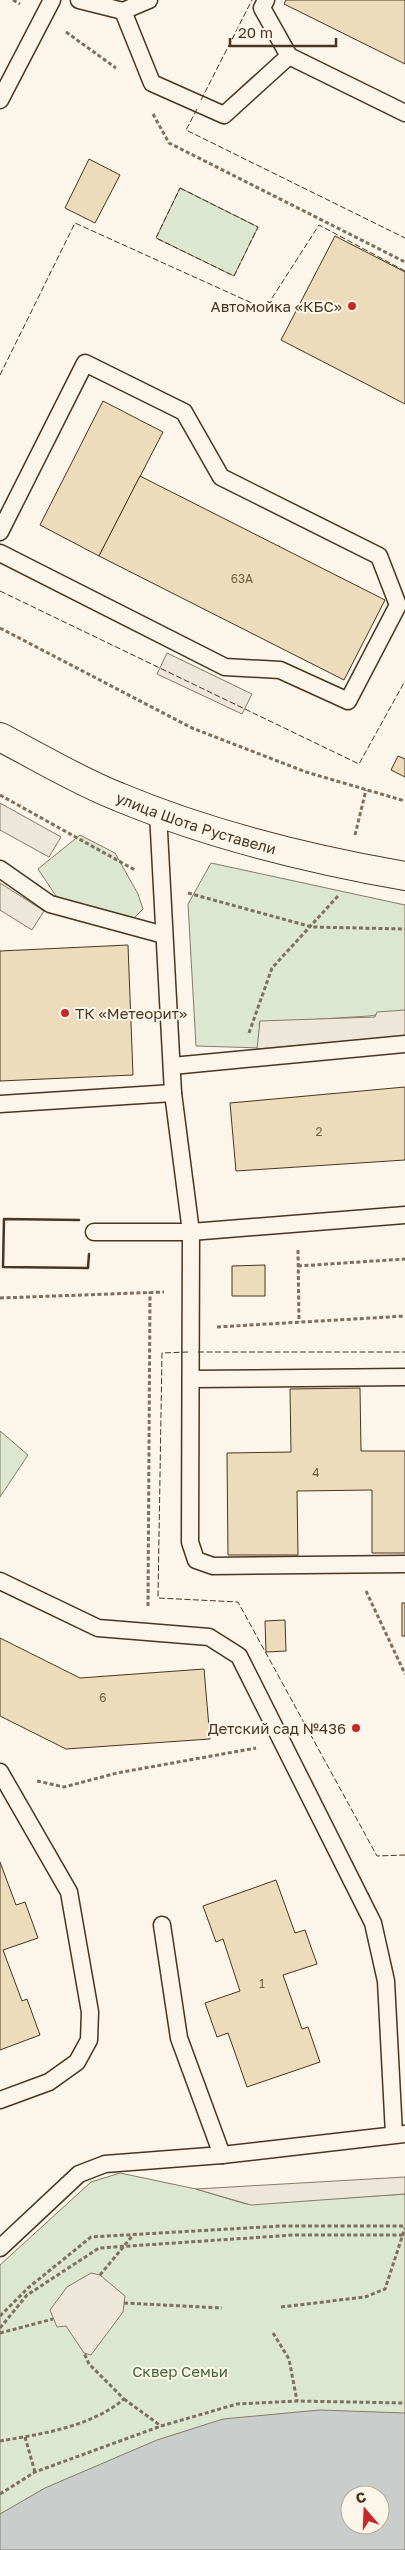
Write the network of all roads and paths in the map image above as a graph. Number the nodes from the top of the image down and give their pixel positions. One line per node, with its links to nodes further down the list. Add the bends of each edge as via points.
1 (13, 0): 7 (path)
2 (52, 0): 7 (lane)
3 (79, 0): 6 (lane)
4 (149, 0): 6 (lane)
5 (266, 0): 8 (lane, via 262,8)
6 (123, 12): 8 (lane, via 152,83 224,115)
7 (43, 16): 9 (path); 10 (lane)
8 (289, 56): 12 (lane)
9 (119, 70)
10 (0, 100)
11 (152, 112): 13 (path, via 169,143)
12 (405, 113)
13 (405, 262)
14 (0, 532): 15 (lane, via 84,364 184,412 222,477 379,556 398,604 348,701 280,670 225,667)
15 (0, 553)
16 (0, 628): 18 (path, via 192,728 306,772)
17 (0, 737): 21 (street, улица Шота Руставели)
18 (366, 790): 20 (path); 22 (path)
19 (0, 795): 25 (path)
20 (405, 801)
21 (158, 813): 22 (street, улица Шота Руставели); 25 (lane)
22 (348, 866): 24 (street, улица Шота Руставели); 26 (path, via 340,894)
23 (0, 869): 28 (lane, via 50,904)
24 (405, 876)
25 (162, 885): 26 (path); 28 (lane)
26 (312, 926): 27 (path); 30 (path, via 272,968)
27 (405, 930)
28 (164, 935): 31 (lane)
29 (405, 1044): 30 (lane)
30 (240, 1061): 31 (lane)
31 (172, 1066): 32 (lane)
32 (173, 1093): 33 (lane); 37 (lane)
33 (0, 1104)
34 (405, 1214): 35 (lane)
35 (298, 1222): 37 (lane); 39 (path)
36 (94, 1232): 37 (lane)
37 (191, 1232): 40 (lane)
38 (405, 1259): 39 (path)
39 (298, 1266): 44 (path)
40 (192, 1291): 41 (path); 45 (lane)
41 (150, 1292): 42 (path); 51 (path)
42 (0, 1298)
43 (405, 1316): 44 (path)
44 (299, 1322): 45 (path)
45 (192, 1328): 47 (lane)
46 (405, 1377): 47 (lane)
47 (192, 1380): 49 (lane, via 190,1542 196,1560 213,1566)
48 (405, 1564): 49 (lane)
49 (353, 1565): 52 (path)
50 (0, 1581): 51 (lane, via 98,1628)
51 (148, 1632): 53 (lane, via 209,1637 239,1656)
52 (405, 1674)
53 (282, 1744): 54 (path, via 116,1774 64,1787); 57 (lane, via 373,1922 386,1981)
54 (1, 1774): 56 (lane, via 69,1892 90,2012 89,2040 77,2062 49,2082)
55 (162, 1925): 58 (lane, via 179,2038)
56 (0, 2100)
57 (400, 2134): 58 (lane)
58 (222, 2155): 63 (lane, via 105,2164 79,2174)
59 (405, 2227): 60 (path, via 281,2226); 61 (path)
60 (134, 2234): 62 (path); 68 (path, via 91,2237 28,2288)
61 (404, 2235): 62 (path, via 294,2235); 66 (path, via 385,2288 365,2297)
62 (126, 2246): 64 (path); 70 (path, via 99,2248 27,2295)
63 (0, 2248)
64 (100, 2275)
65 (124, 2303): 67 (path)
66 (281, 2307)
67 (222, 2308)
68 (0, 2316)
69 (53, 2319): 71 (path)
70 (0, 2328)
71 (0, 2333)
72 (273, 2333): 75 (path, via 289,2358)
73 (84, 2353): 74 (path, via 89,2364)
74 (124, 2399): 77 (path); 78 (path, via 109,2412 92,2420)
75 (297, 2401): 76 (path); 77 (path, via 237,2404)
76 (405, 2403)
77 (161, 2426): 80 (path)
78 (25, 2437): 79 (path); 80 (path)
79 (0, 2441)
80 (35, 2472): 81 (path)
81 (0, 2494)

